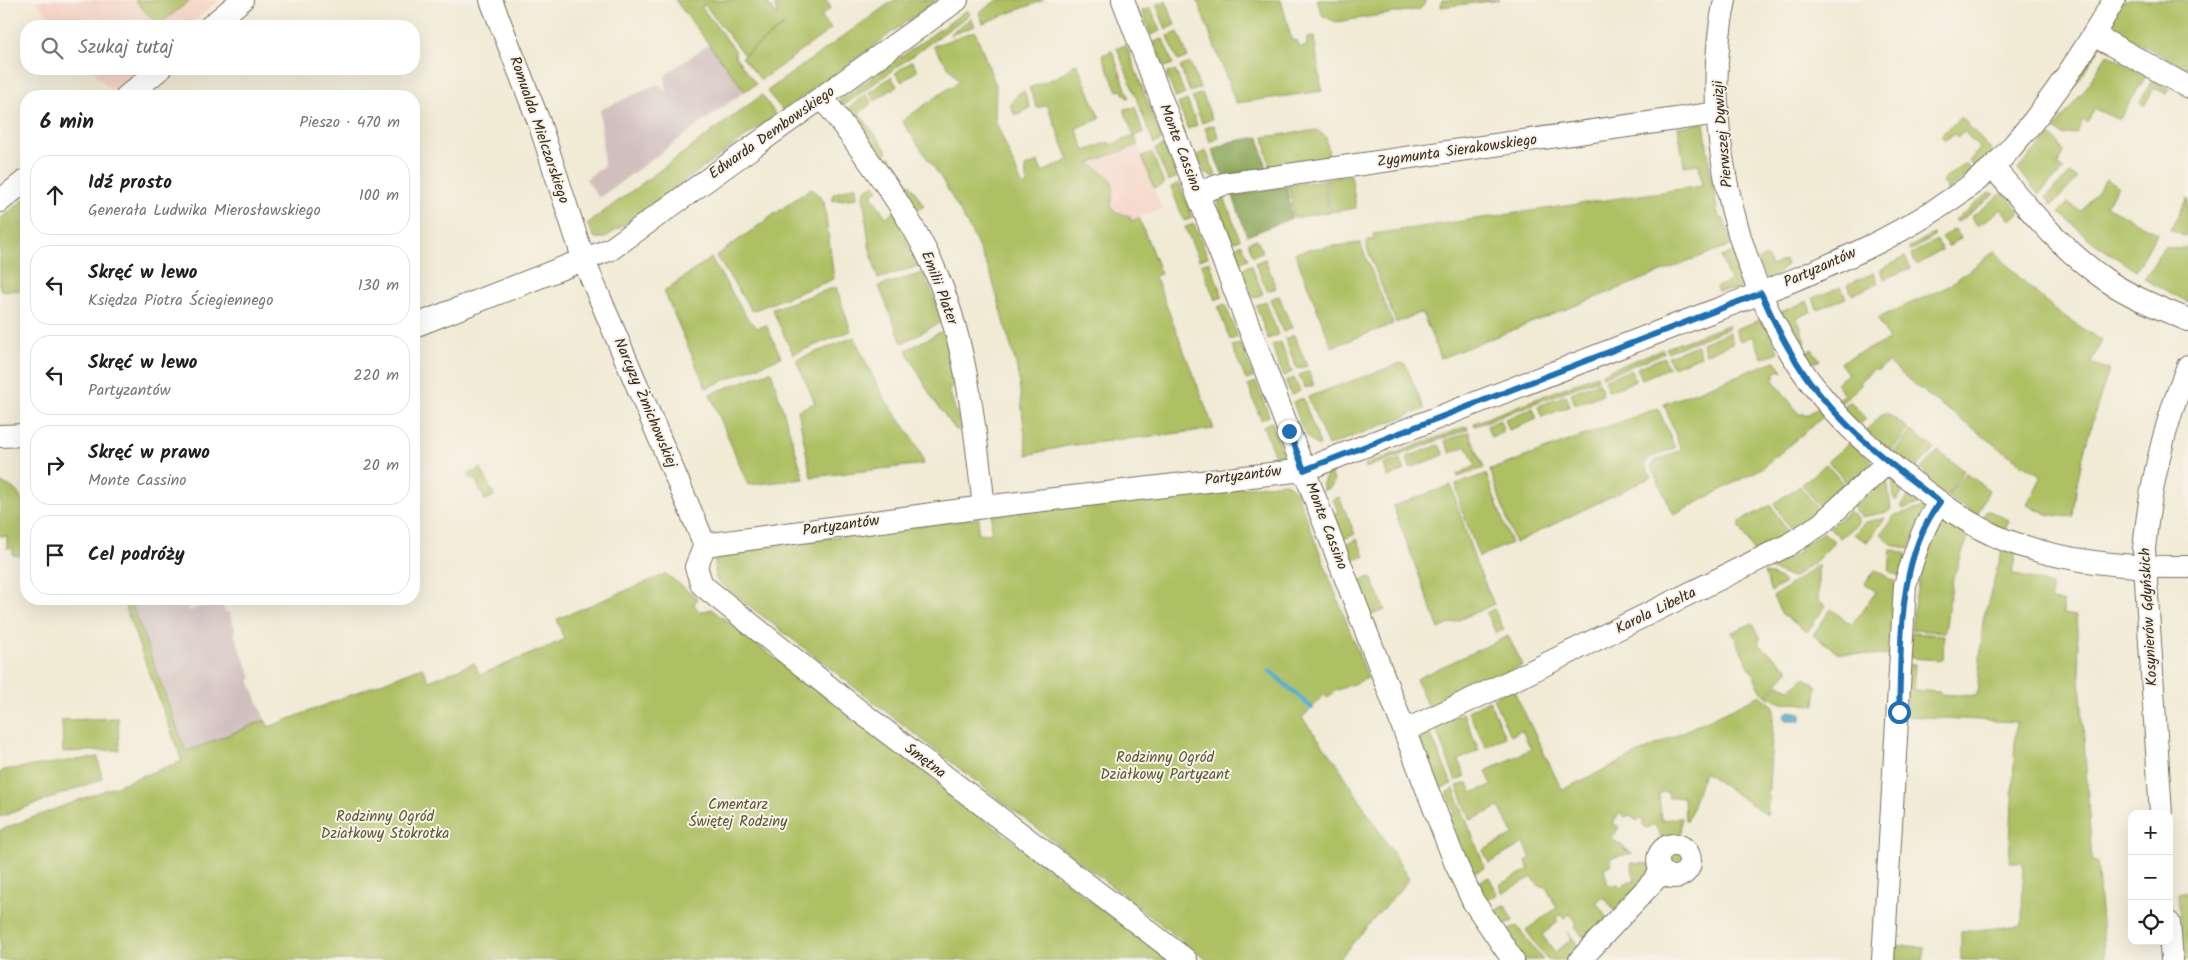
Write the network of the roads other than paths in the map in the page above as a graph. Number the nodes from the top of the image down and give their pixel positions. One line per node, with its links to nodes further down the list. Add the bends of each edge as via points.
1 (242, 0): 7 (street)
2 (491, 0): 18 (street, Romualda Mielczarskiego, via 538,122)
3 (957, 0): 12 (street, Edwarda Dembowskiego)
4 (1122, 0): 16 (street, Monte Cassino)
5 (1725, 0): 13 (street, Pierwszej Dywizji, via 1717,59)
6 (2114, 0): 8 (street, Partyzantów)
7 (218, 20)
8 (2094, 35): 10 (street); 14 (street, Partyzantów, via 2044,108)
9 (153, 75): 11 (street)
10 (2188, 87)
11 (134, 90)
12 (822, 98): 18 (street, Edwarda Dembowskiego, via 621,242); 28 (street, Emilii Plater, via 908,219 939,278 967,378)
13 (1718, 113): 16 (street, Zygmunta Sierakowskiego, via 1224,184); 19 (street, Pierwszej Dywizji, via 1729,202)
14 (1994, 166): 19 (street, Partyzantów, via 1916,222 1846,257); 20 (street, via 2056,240 2086,265 2135,297)
15 (20, 185): 17 (street)
16 (1197, 193): 26 (street, Monte Cassino)
17 (0, 201)
18 (584, 261): 21 (street, Edwarda Dembowskiego); 29 (street, Narcyzy Żmichowskiej)
19 (1761, 293): 25 (street, Pierwszej Dywizji, via 1790,353 1822,398); 26 (street, Partyzantów)
20 (2188, 320)
21 (420, 324)
22 (2188, 366): 30 (street, Kosynierów Gdyńskich, via 2156,463 2148,505)
23 (20, 435): 24 (street)
24 (0, 436)
25 (1888, 462): 27 (street, Pierwszej Dywizji); 32 (street, Karola Libelta, via 1821,524 1788,545)
26 (1304, 470): 28 (street, Partyzantów); 32 (street, Monte Cassino)
27 (1940, 502): 30 (street, Pierwszej Dywizji, via 1989,532 2050,555 2079,561); 39 (street, via 1915,554 1906,585)
28 (984, 507): 29 (street, Partyzantów)
29 (705, 544): 36 (street, Smętna, via 696,567 702,586 854,707)
30 (2144, 566): 31 (street, Pierwszej Dywizji); 33 (street, Kosynierów Gdyńskich)
31 (2188, 567)
32 (1406, 730): 37 (street, Monte Cassino, via 1455,862 1473,901)
33 (2161, 810)
34 (1662, 872): 38 (street)
35 (2171, 945): 40 (street)
36 (1186, 960)
37 (1512, 960)
38 (1580, 960)
39 (1882, 960)
40 (2172, 960)

